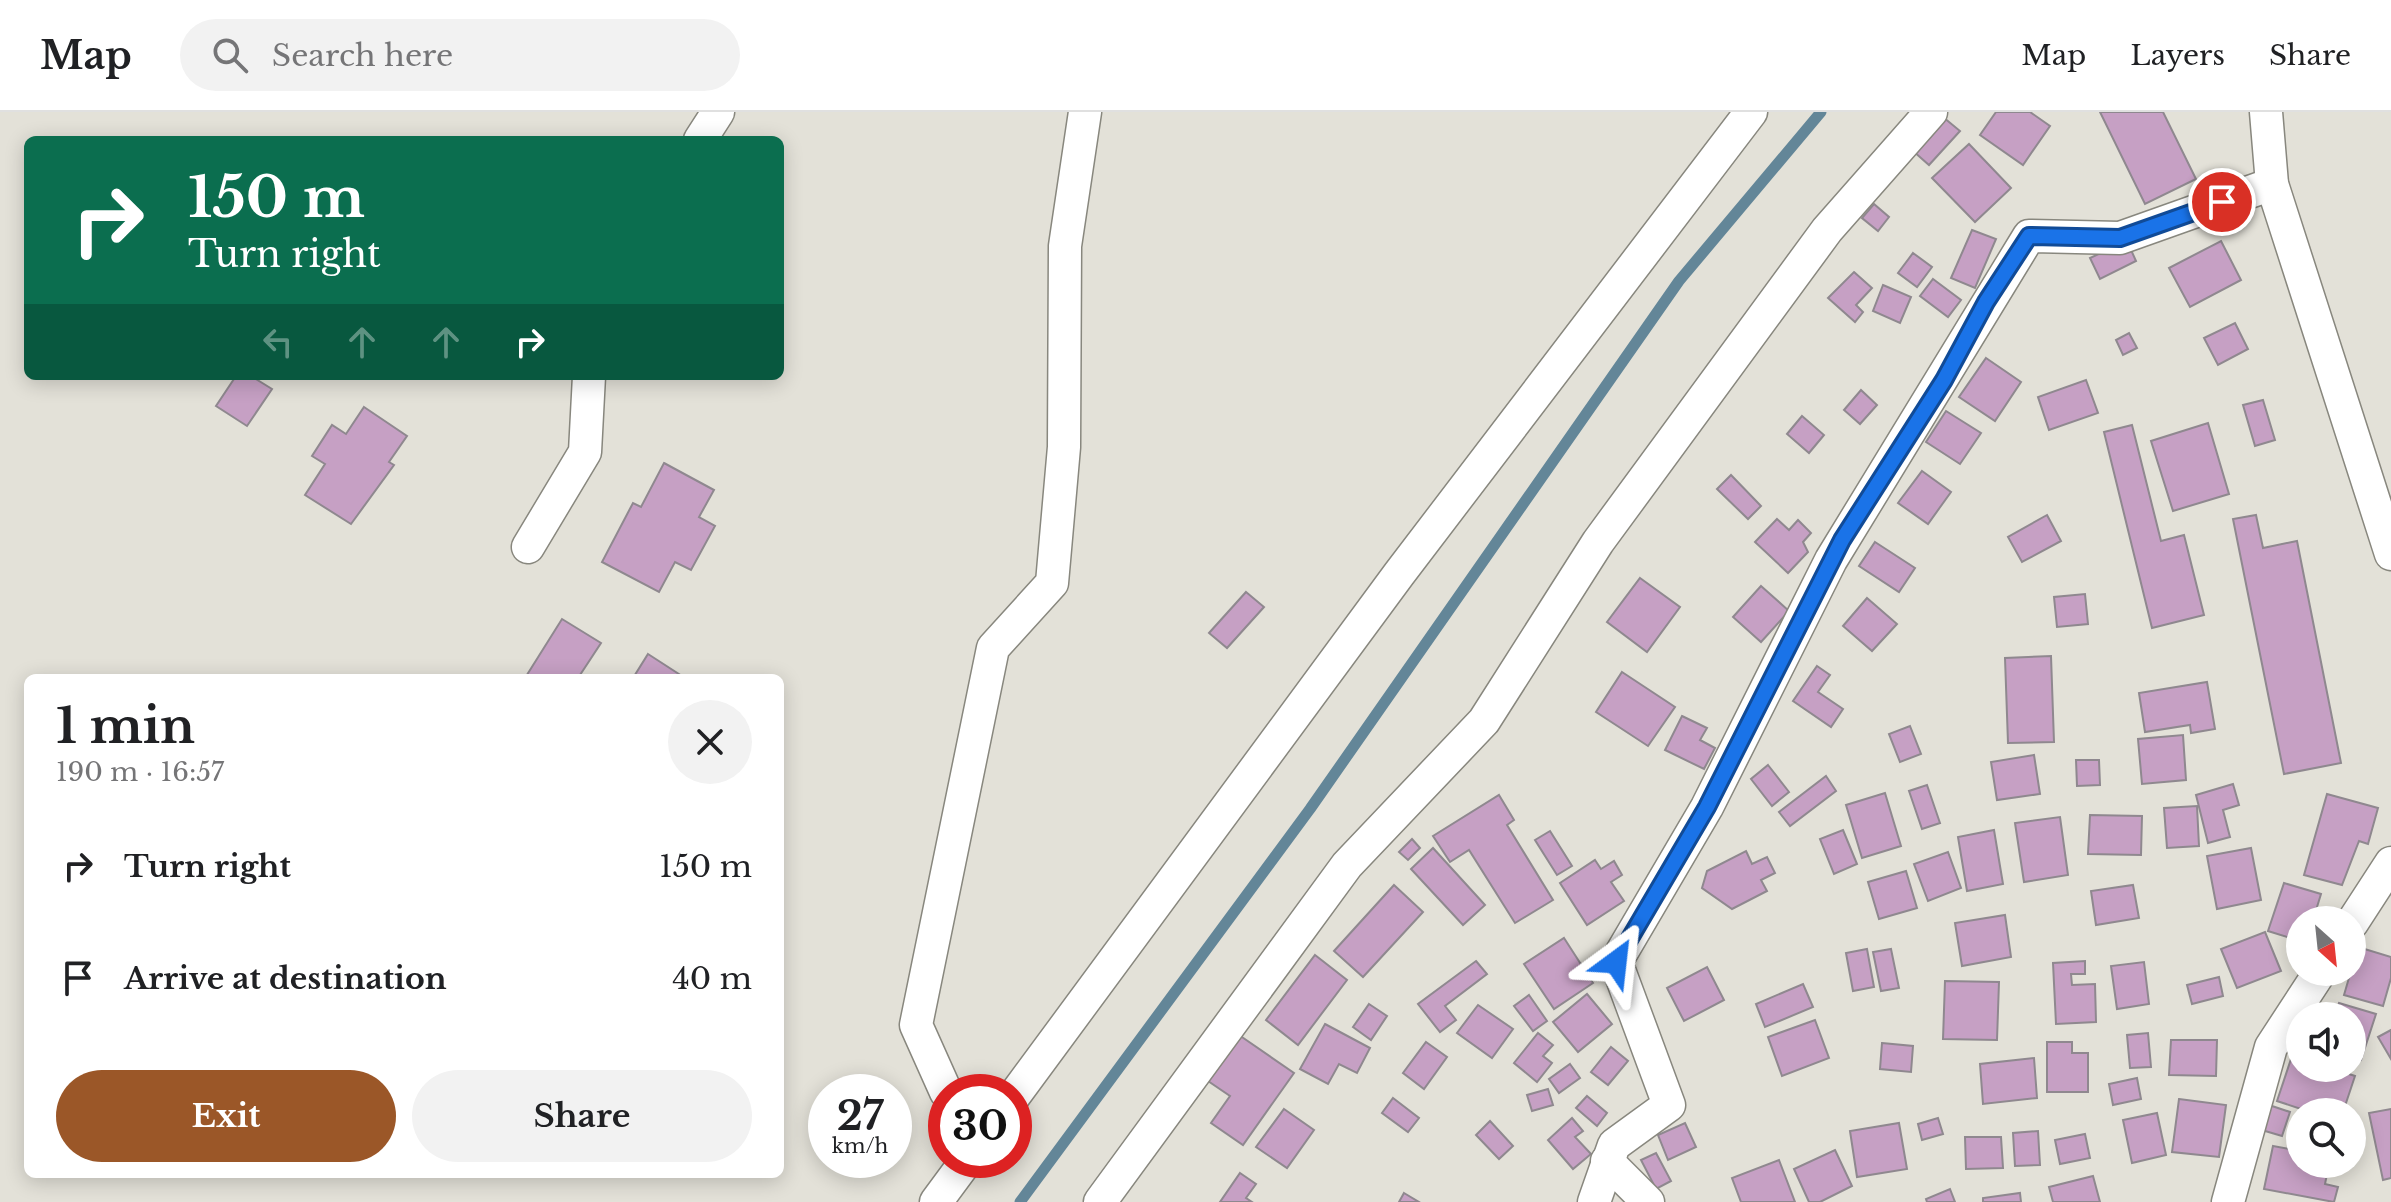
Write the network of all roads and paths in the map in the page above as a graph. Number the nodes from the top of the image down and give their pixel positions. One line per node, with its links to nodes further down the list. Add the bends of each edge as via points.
1 (718, 112): 6 (street)
2 (1085, 112): 14 (street, via 1065,246 1064,447 1052,583 993,648 916,1025)
3 (1751, 112): 15 (street, via 1399,574)
4 (1931, 112): 19 (street, via 1827,230 1735,355 1598,542 1484,721 1347,865)
5 (2266, 112): 7 (street)
6 (703, 136)
7 (2272, 184): 10 (street); 16 (street, via 2120,238 2029,236 1853,521 1707,807 1616,962 1669,1105 1614,1145)
8 (589, 380): 9 (street, via 585,452)
9 (528, 547)
10 (2391, 554)
11 (2391, 863): 12 (street)
12 (2363, 906)
13 (2311, 986): 22 (street, via 2271,1047)
14 (938, 1074)
15 (1030, 1074)
16 (1607, 1161): 20 (street); 21 (street)
17 (954, 1178): 18 (street)
18 (936, 1202)
19 (1100, 1202)
20 (1594, 1202)
21 (1648, 1202)
22 (2228, 1202)

